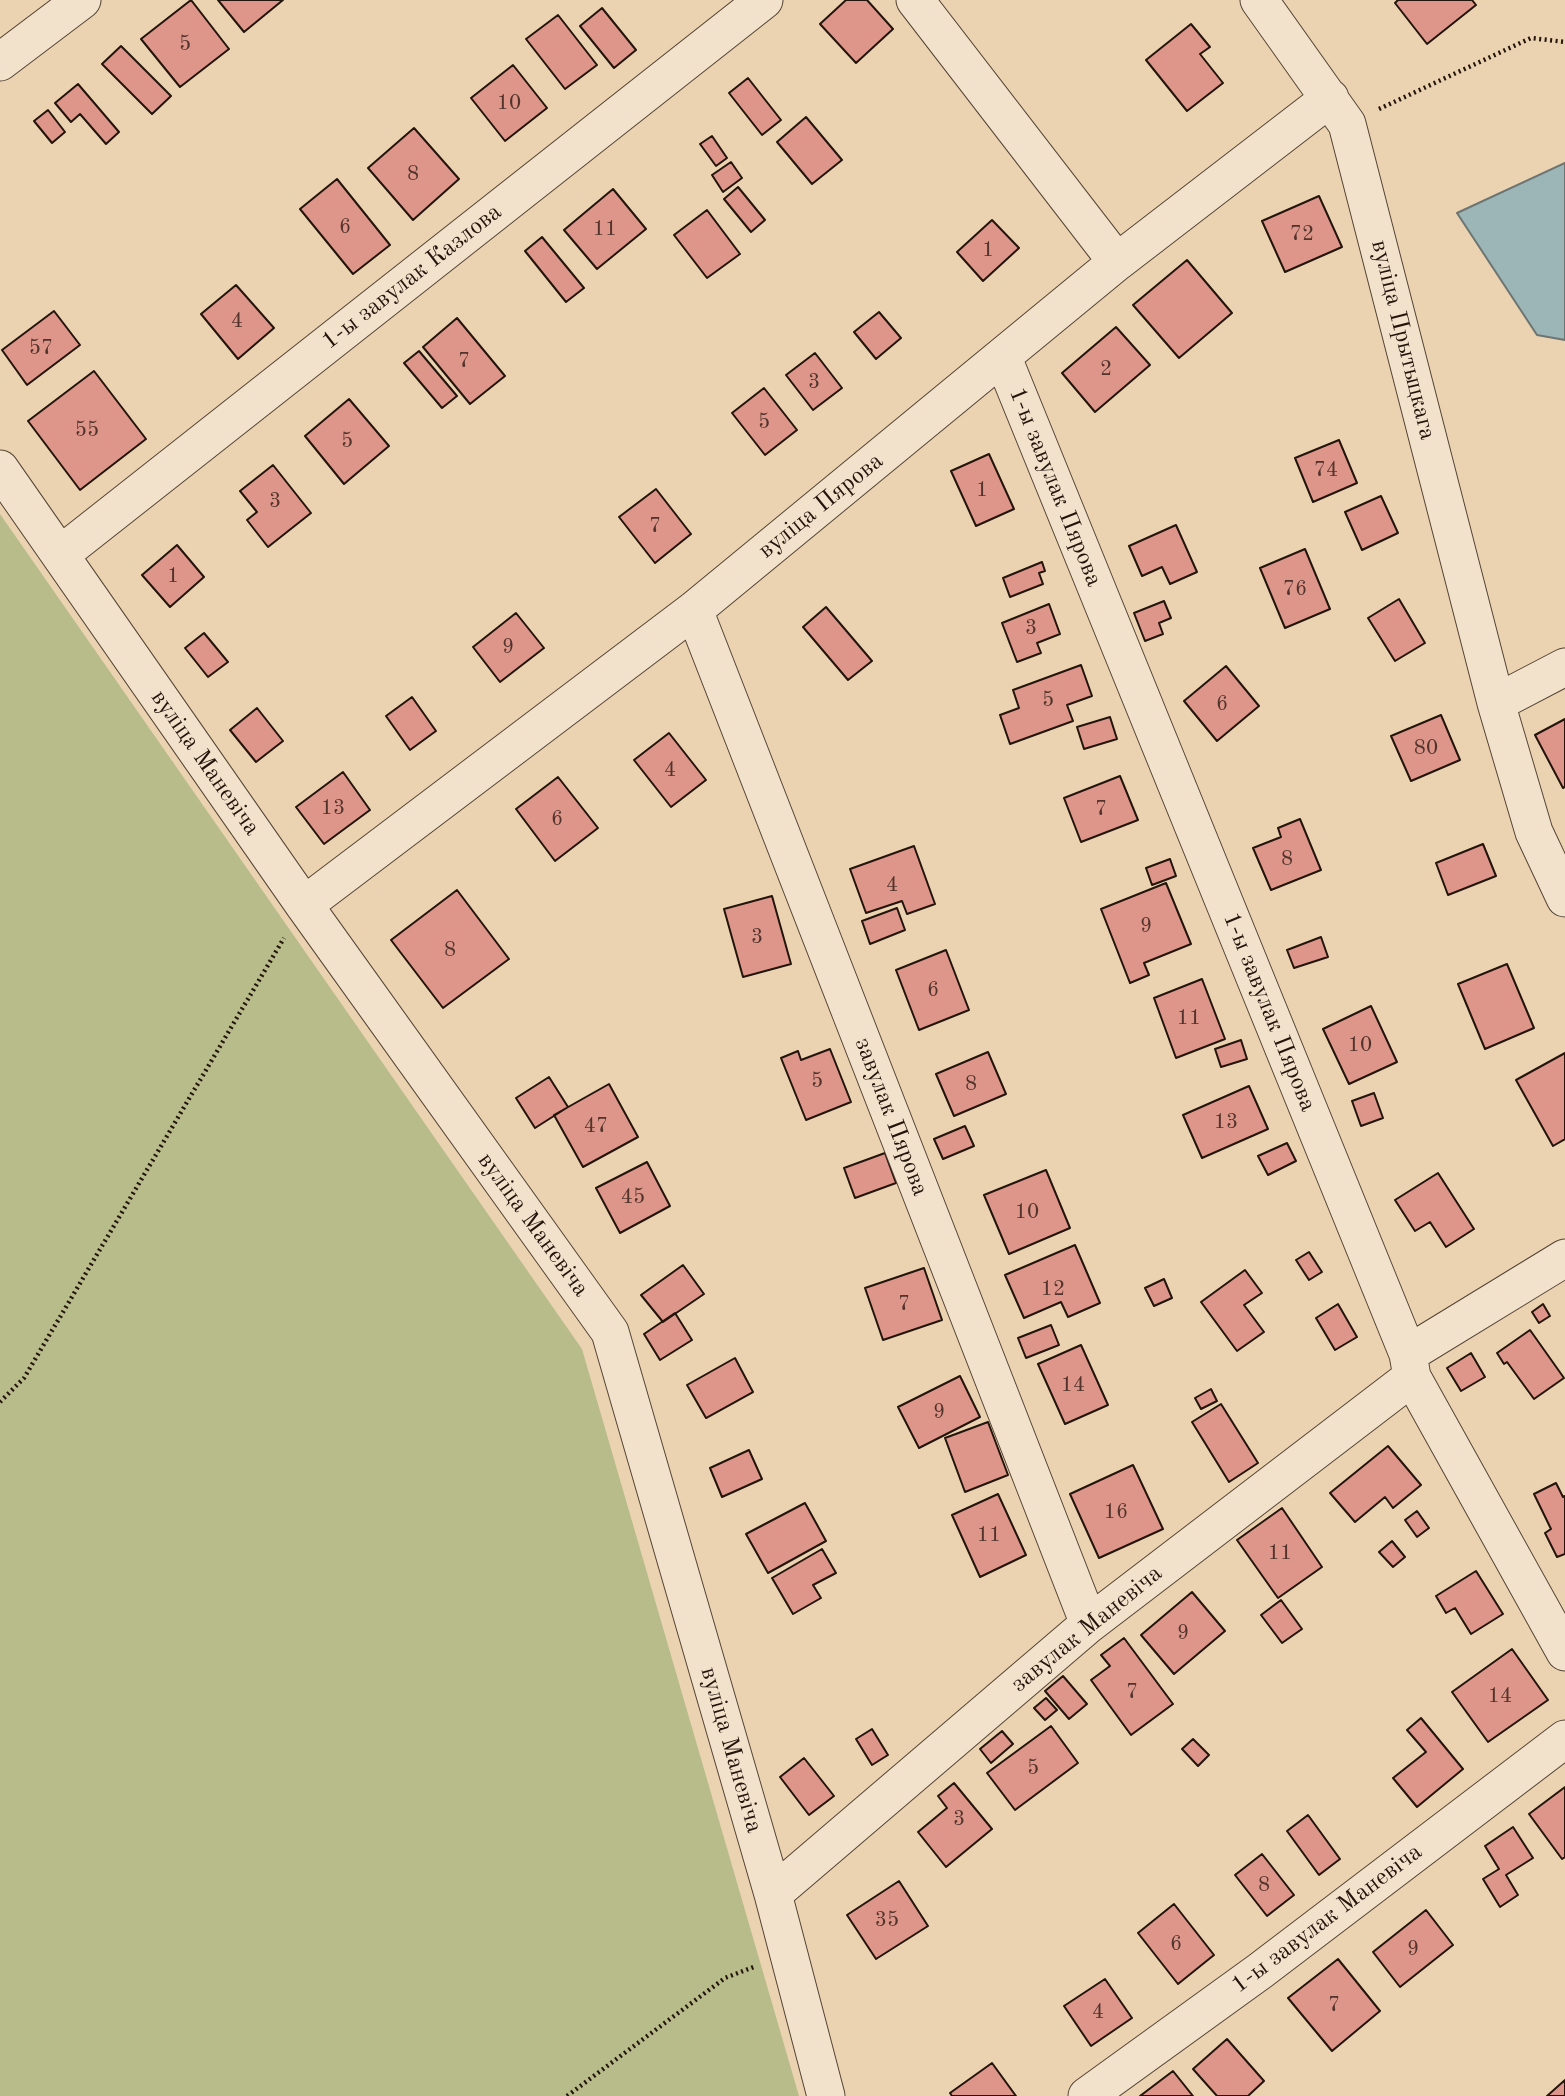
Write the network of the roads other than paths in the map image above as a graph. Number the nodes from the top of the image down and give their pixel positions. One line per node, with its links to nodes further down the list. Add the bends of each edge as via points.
1 (82, 0): 5 (street)
2 (764, 0): 10 (street, 1-ы завулак Казлова)
3 (915, 0): 7 (street)
4 (1259, 0): 6 (street, вуліца Прытыцкага)
5 (0, 62)
6 (1338, 111): 7 (street, вуліца Пярова); 13 (street, вуліца Прытыцкага)
7 (1117, 262): 8 (street, вуліца Пярова)
8 (1003, 358): 11 (street, вуліца Пярова); 17 (street, 1-ы завулак Пярова)
9 (0, 468): 10 (street, вуліца Маневіча)
10 (61, 554): 15 (street, вуліца Маневіча)
11 (694, 610): 15 (street, вуліца Пярова); 18 (street, завулак Пярова)
12 (1565, 667): 13 (street)
13 (1496, 703): 14 (street, вуліца Прытыцкага, via 1534,832)
14 (1565, 898)
15 (304, 905): 21 (street, вуліца Маневіча, via 610,1332)
16 (1565, 1258): 17 (street, завулак Маневіча)
17 (1410, 1365): 18 (street, завулак Маневіча); 19 (street, 1-ы завулак Пярова)
18 (1088, 1624): 21 (street, завулак Маневіча)
19 (1565, 1653)
20 (1565, 1739): 23 (street, 1-ы завулак Маневіча)
21 (773, 1894): 22 (street, вуліца Маневіча)
22 (826, 2096)
23 (1087, 2096)

